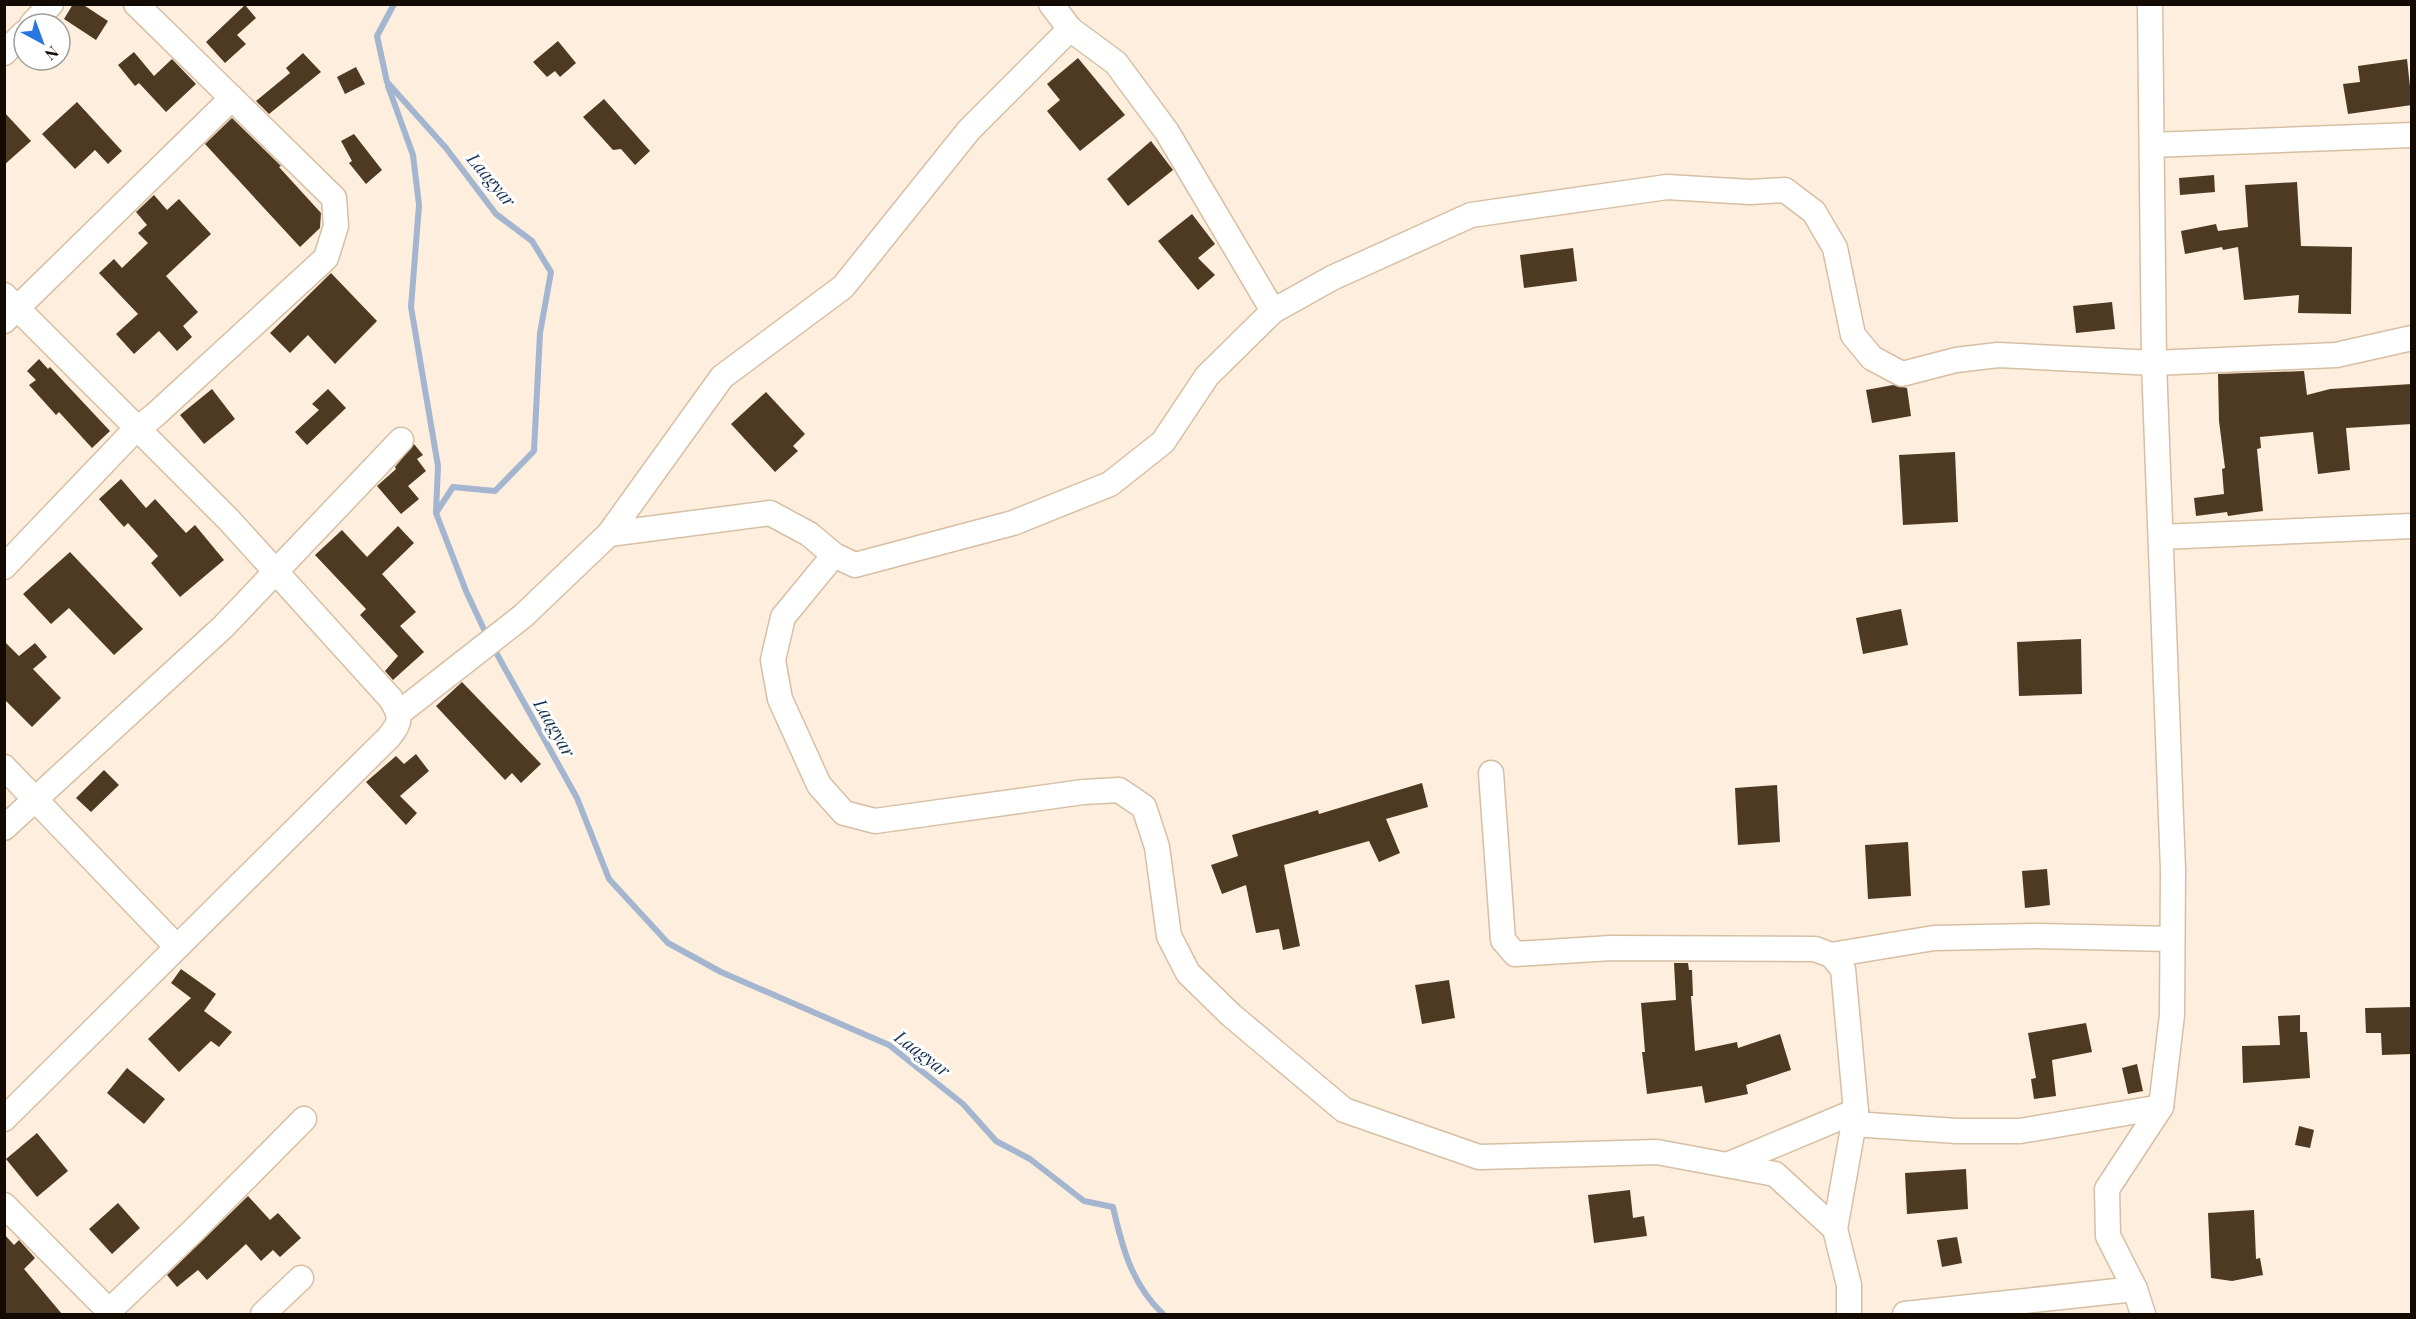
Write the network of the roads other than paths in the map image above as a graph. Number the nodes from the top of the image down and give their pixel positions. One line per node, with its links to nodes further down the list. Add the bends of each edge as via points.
1 (136, 4): 5 (street)
2 (1051, 4): 4 (street)
3 (2150, 4): 7 (street)
4 (1070, 28): 9 (street, via 1116,63 1167,132); 15 (street, via 969,130 843,287 723,377)
5 (232, 98): 8 (street); 12 (street, via 334,198 336,226 326,258)
6 (2412, 135): 7 (street)
7 (2152, 145): 11 (street)
8 (9, 308): 12 (street)
9 (1274, 311): 11 (street, via 1332,278 1472,215 1667,187 1785,190 1814,212 1835,248 1853,335 1872,358 1902,374 1956,360 1998,355); 17 (street, via 1207,376 1163,442 1110,484 1012,522 855,565)
10 (2412, 338): 11 (street, via 2336,355)
11 (2154, 363): 16 (street)
12 (138, 428): 18 (street); 19 (street)
13 (401, 440): 19 (street)
14 (2412, 526): 16 (street)
15 (609, 534): 17 (street, via 770,513 809,534); 20 (street, via 523,616)
16 (2161, 537): 25 (street, via 2173,870)
17 (834, 555): 32 (street, via 783,617 773,660 780,699 819,785 844,813 875,821 1119,790 1144,807 1157,847 1169,936 1188,973 1231,1015 1344,1110 1479,1156 1657,1152)
18 (4, 567)
19 (274, 572): 20 (street, via 391,699); 23 (street, via 223,627)
20 (399, 713): 26 (street, via 398,726 389,737)
21 (4, 767): 23 (street)
22 (1491, 772): 27 (street, via 1503,940 1515,954 1635,948 1815,949)
23 (36, 801): 24 (street); 26 (street)
24 (4, 828)
25 (2171, 939): 27 (street, via 1934,938); 28 (street, via 2172,1015)
26 (177, 946): 30 (street)
27 (1831, 955): 29 (street, via 1843,969)
28 (2161, 1107): 29 (street, via 2020,1131 1957,1131); 36 (street, via 2108,1189 2108,1236)
29 (1855, 1117): 32 (street); 34 (street)
30 (4, 1119)
31 (304, 1119): 37 (street)
32 (1727, 1165): 34 (street, via 1775,1174)
33 (4, 1205): 37 (street)
34 (1835, 1229): 39 (street, via 1849,1285)
35 (301, 1278): 38 (street)
36 (2135, 1289): 40 (street); 41 (street)
37 (109, 1313)
38 (263, 1314)
39 (1848, 1314)
40 (1905, 1314)
41 (2143, 1314)

